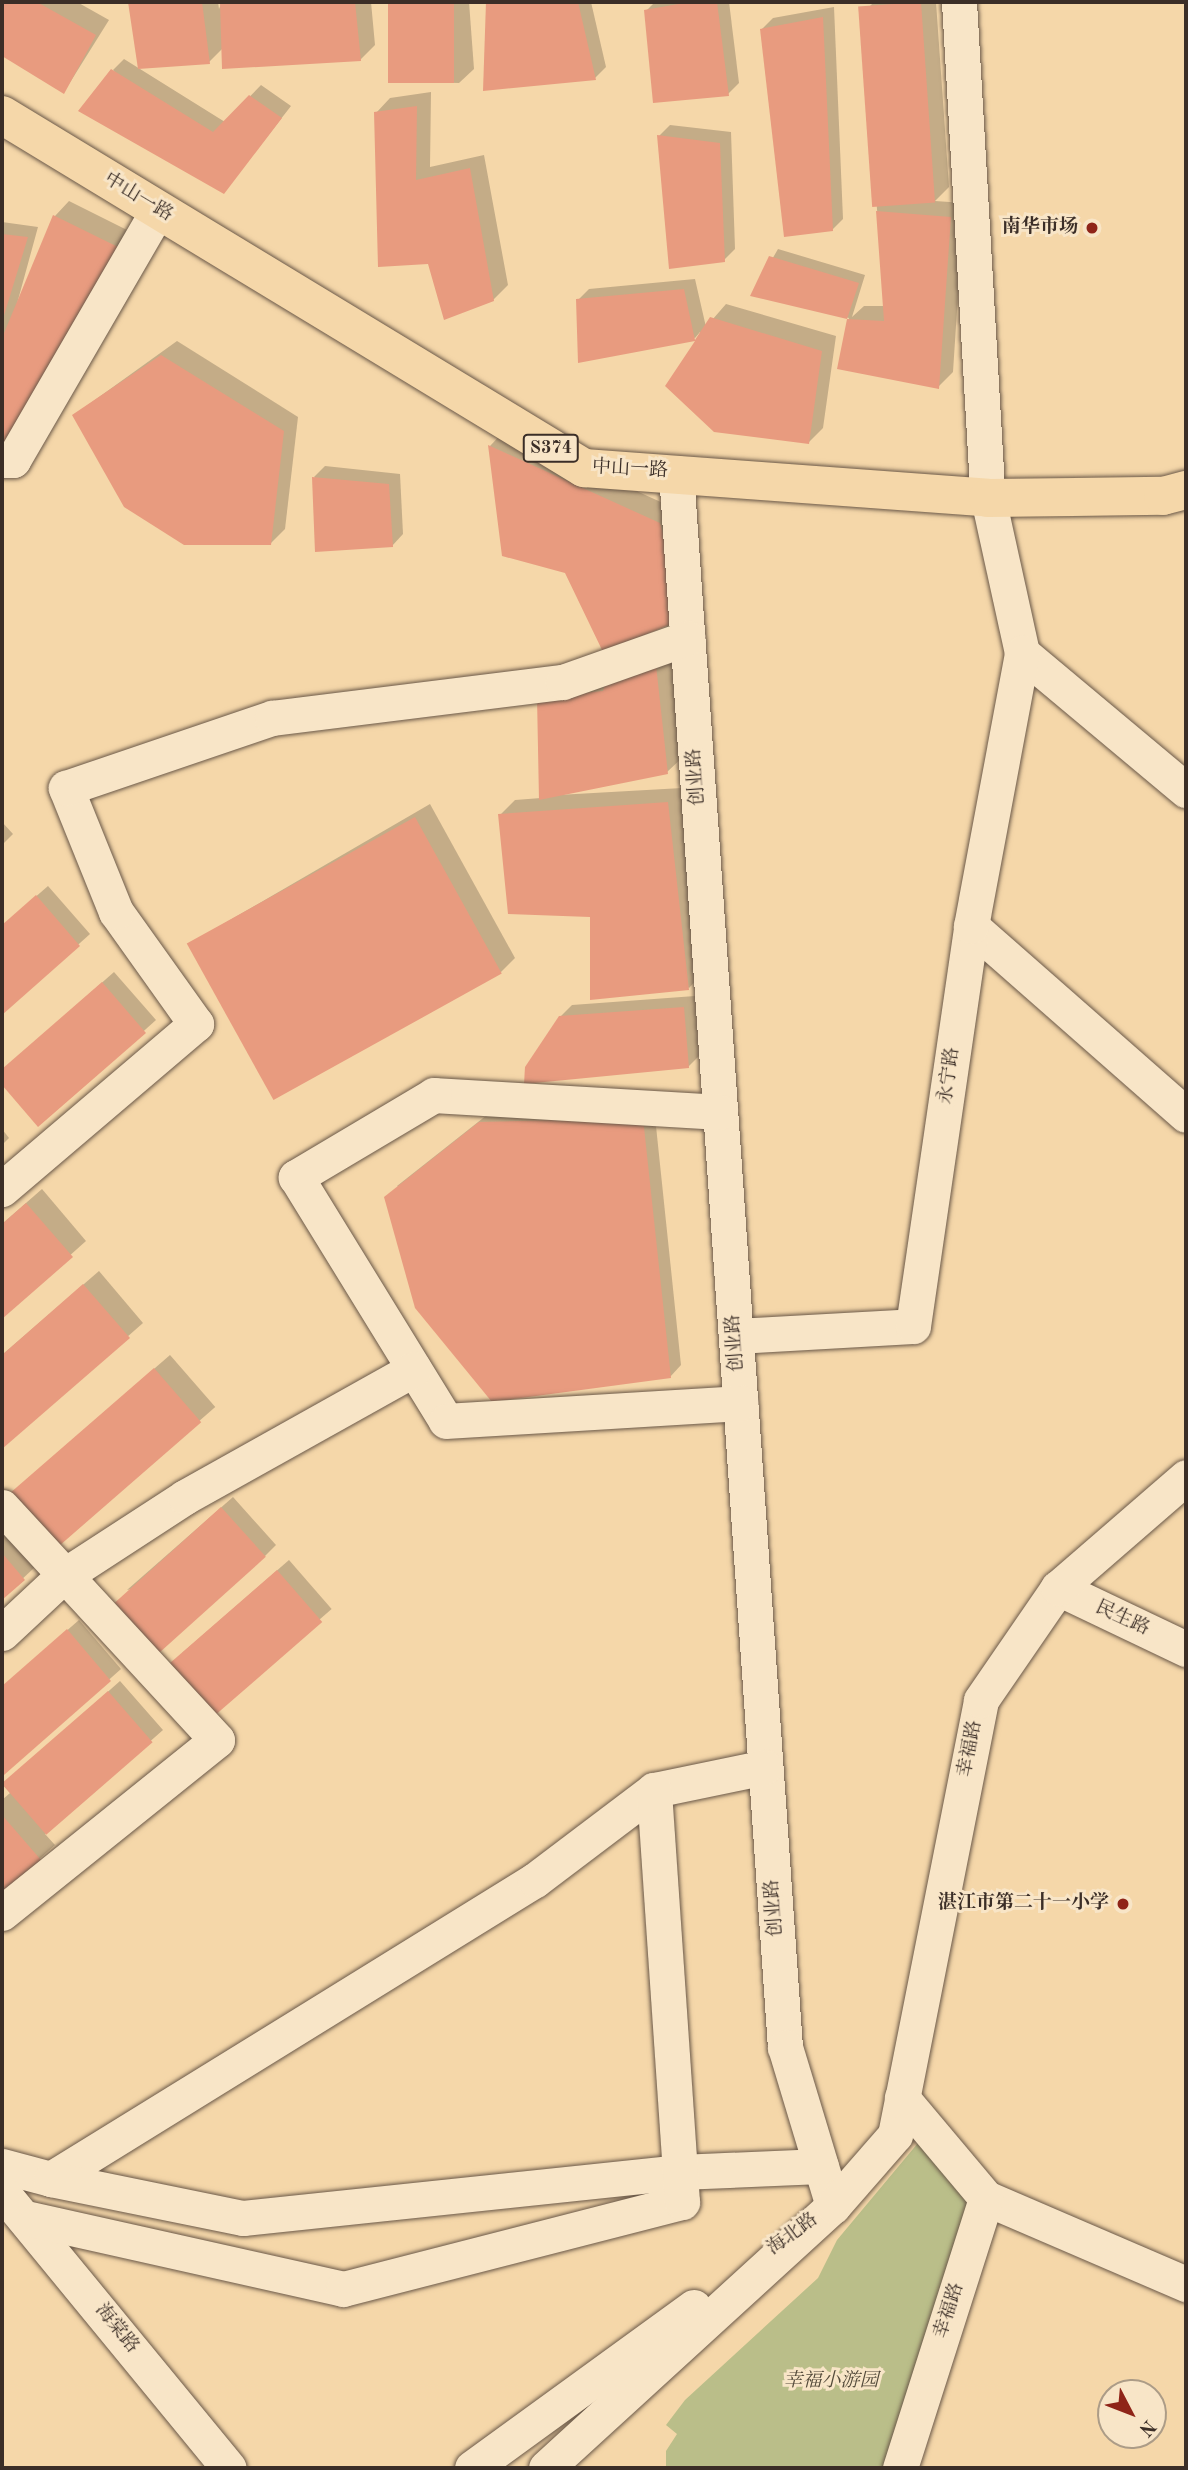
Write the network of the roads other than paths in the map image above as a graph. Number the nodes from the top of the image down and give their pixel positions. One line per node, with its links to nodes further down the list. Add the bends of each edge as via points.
1 (959, 2): 6 (street)
2 (2, 115): 3 (main road, 中山一路 / S374)
3 (158, 209): 4 (street, via 13,460); 5 (main road, 中山一路 / S374, via 584,468)
4 (2, 460)
5 (676, 472): 6 (main road, 中山一路 / S374); 8 (street, 创业路)
6 (988, 498): 7 (main road, 中山一路 / S374); 9 (street)
7 (1178, 499)
8 (687, 638): 12 (street, 创业路); 14 (street, via 563,682 272,718 66,788 116,912 196,1024)
9 (1022, 653): 10 (street); 11 (street, 永宁路)
10 (1186, 790)
11 (971, 926): 13 (street); 15 (street, 永宁路, via 913,1326)
12 (720, 1112): 15 (street, 创业路); 16 (street, via 435,1095 296,1177)
13 (1186, 1115)
14 (2, 1189)
15 (736, 1336): 17 (street, 创业路)
16 (414, 1369): 17 (street, via 446,1421); 20 (street, via 186,1497)
17 (740, 1403): 24 (street, 创业路)
18 (1186, 1477): 21 (street, 幸福路)
19 (2, 1507): 20 (street)
20 (62, 1577): 22 (street); 26 (street, via 217,1740)
21 (1058, 1588): 23 (street, 民生路); 27 (street, 幸福路, via 981,1700)
22 (2, 1633)
23 (1186, 1649)
24 (765, 1767): 25 (street); 29 (street, 创业路, via 785,2046)
25 (654, 1790): 30 (street); 31 (street, via 535,1880)
26 (2, 1913)
27 (902, 2098): 33 (street); 34 (street, 幸福路, via 895,2135)
28 (2, 2166): 31 (street)
29 (821, 2166): 30 (street); 34 (street, 创业路)
30 (680, 2172): 31 (street, via 243,2218); 35 (street, via 682,2202 343,2289)
31 (51, 2179)
32 (2, 2192): 35 (street, 海棠路)
33 (986, 2198): 36 (street); 40 (street, 幸福路)
34 (833, 2206): 38 (street, 海北路); 39 (street, 海北路)
35 (26, 2218): 37 (street, 海棠路)
36 (1186, 2284)
37 (229, 2468)
38 (472, 2468)
39 (546, 2468)
40 (900, 2468)

